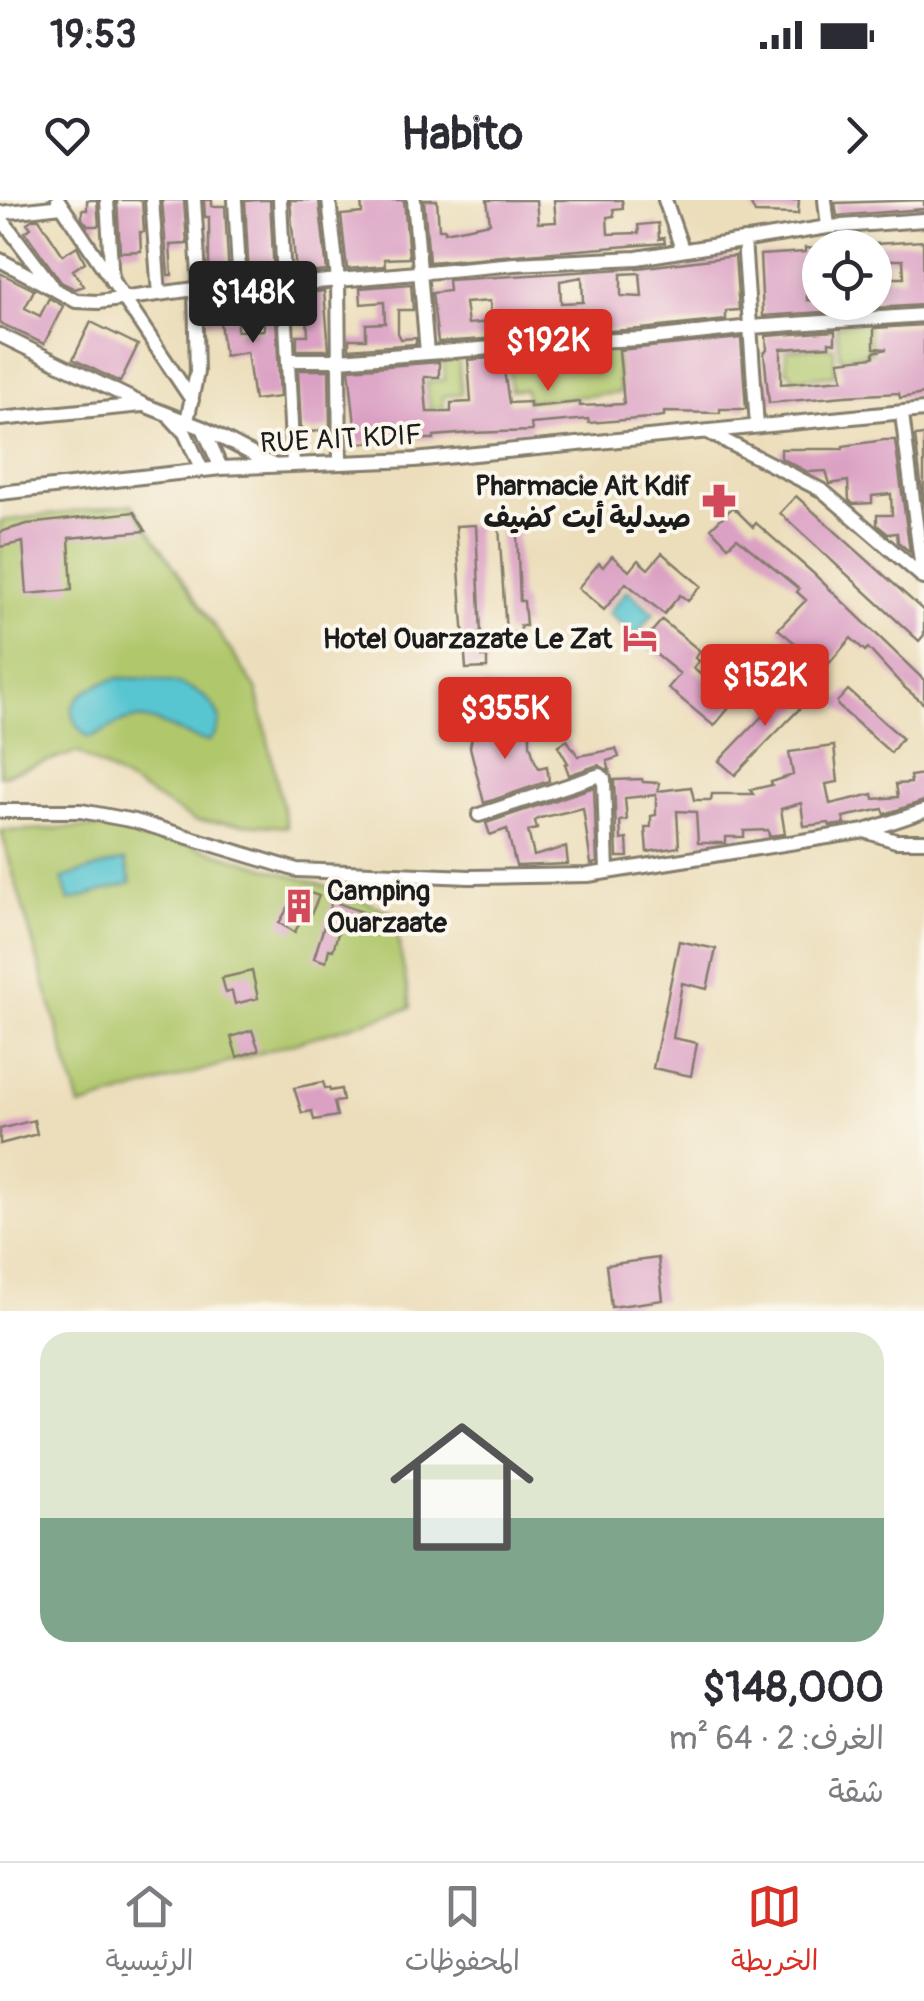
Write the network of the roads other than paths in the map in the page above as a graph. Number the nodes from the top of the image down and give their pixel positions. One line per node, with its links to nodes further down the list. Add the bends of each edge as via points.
1 (107, 200): 19 (street)
2 (152, 200): 24 (street)
3 (194, 200): 22 (street)
4 (234, 200): 21 (street)
5 (280, 200): 20 (street)
6 (329, 200): 18 (street)
7 (414, 200): 17 (street)
8 (665, 200): 15 (street)
9 (825, 200): 13 (street)
10 (60, 203): 11 (street); 19 (street)
11 (0, 215): 23 (street)
12 (924, 220): 13 (street)
13 (828, 227): 14 (street)
14 (744, 240): 15 (street); 27 (street)
15 (682, 249): 17 (street, via 637,258)
16 (0, 260): 23 (street)
17 (420, 272): 18 (street); 29 (street)
18 (338, 280): 20 (street); 31 (street)
19 (112, 283): 25 (street)
20 (284, 286): 21 (street); 30 (street)
21 (240, 289): 22 (street)
22 (198, 290): 24 (street); 32 (street)
23 (59, 294): 25 (street, via 76,302)
24 (159, 294): 25 (street)
25 (123, 299): 32 (street)
26 (924, 314): 27 (street)
27 (751, 327): 29 (street); 41 (street)
28 (0, 335): 33 (street)
29 (427, 353): 31 (street)
30 (288, 360): 31 (street); 45 (street)
31 (338, 360): 44 (street)
32 (192, 400): 40 (street)
33 (144, 405): 37 (street); 38 (street)
34 (0, 410): 38 (street)
35 (924, 410): 36 (street, RUE AIT KDIF)
36 (902, 414): 41 (street, RUE AIT KDIF); 50 (street)
37 (169, 416): 40 (street); 48 (street)
38 (16, 418): 39 (street)
39 (0, 419)
40 (188, 421): 42 (street)
41 (757, 426): 43 (street, RUE AIT KDIF)
42 (202, 428): 46 (street); 47 (street)
43 (706, 431): 44 (street, RUE AIT KDIF); 50 (street, via 823,491)
44 (340, 463): 45 (street, RUE AIT KDIF)
45 (293, 465): 46 (street, RUE AIT KDIF)
46 (275, 466): 47 (street, RUE AIT KDIF)
47 (221, 468): 48 (street, RUE AIT KDIF)
48 (202, 470): 49 (street, RUE AIT KDIF)
49 (0, 494)
50 (924, 578)
51 (0, 811): 56 (street, via 82,812 135,822 297,870 470,877)
52 (924, 811): 54 (street)
53 (479, 815): 56 (street, via 600,775)
54 (865, 831): 55 (street); 56 (street)
55 (924, 841)
56 (607, 872)

